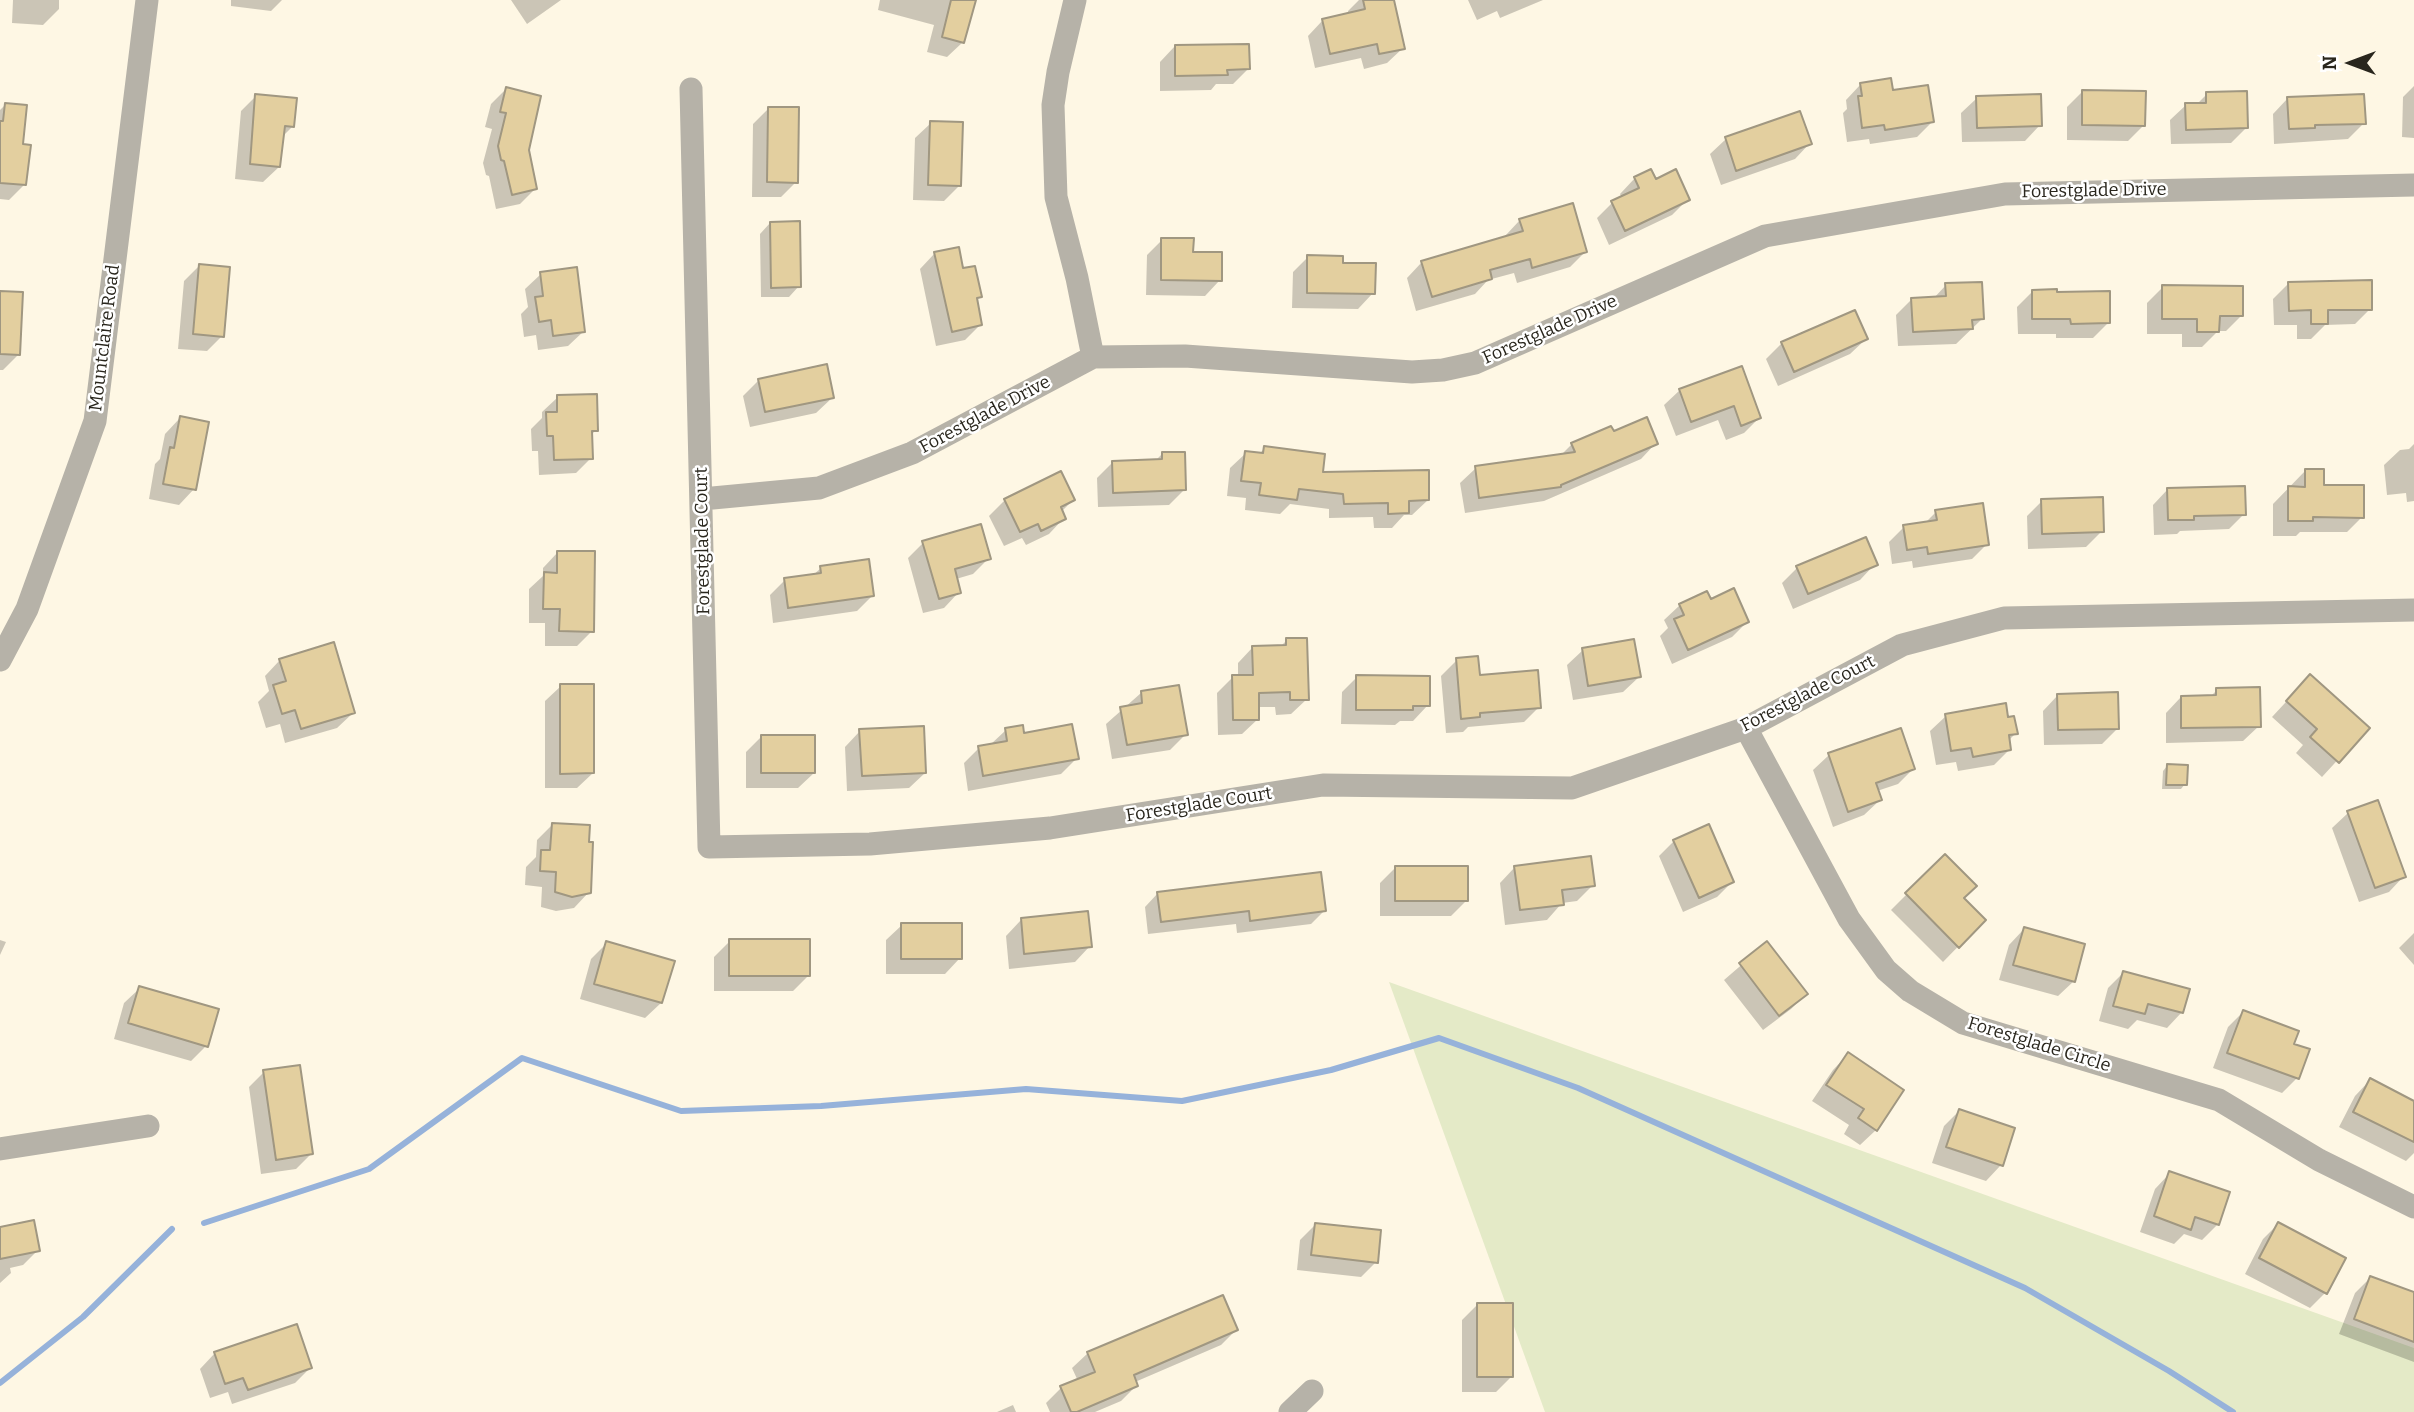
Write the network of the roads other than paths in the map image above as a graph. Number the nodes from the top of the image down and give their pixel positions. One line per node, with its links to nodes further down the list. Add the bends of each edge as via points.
1 (147, 0): 8 (street, Mountclaire Road, via 95,421 27,609)
2 (1075, 0): 5 (street, via 1054,106 1056,197)
3 (691, 89): 6 (street, Forestglade Court)
4 (2414, 185): 5 (street, Forestglade Drive, via 2005,194 1765,236 1475,363 1443,370 1412,372 1185,356)
5 (1093, 357): 6 (street, Forestglade Drive, via 912,453 819,488)
6 (702, 499): 9 (street, Forestglade Court, via 709,847 870,844 1050,828 1323,785 1572,788)
7 (2414, 610): 9 (street, Forestglade Court, via 2004,618 1902,645)
8 (0, 660)
9 (1746, 728): 12 (street, Forestglade Circle, via 1849,919 1886,970 1910,991 1963,1023 2219,1100 2319,1160)
10 (148, 1126): 11 (street)
11 (0, 1149)
12 (2414, 1207)
13 (1312, 1391): 14 (street)
14 (1290, 1412)

